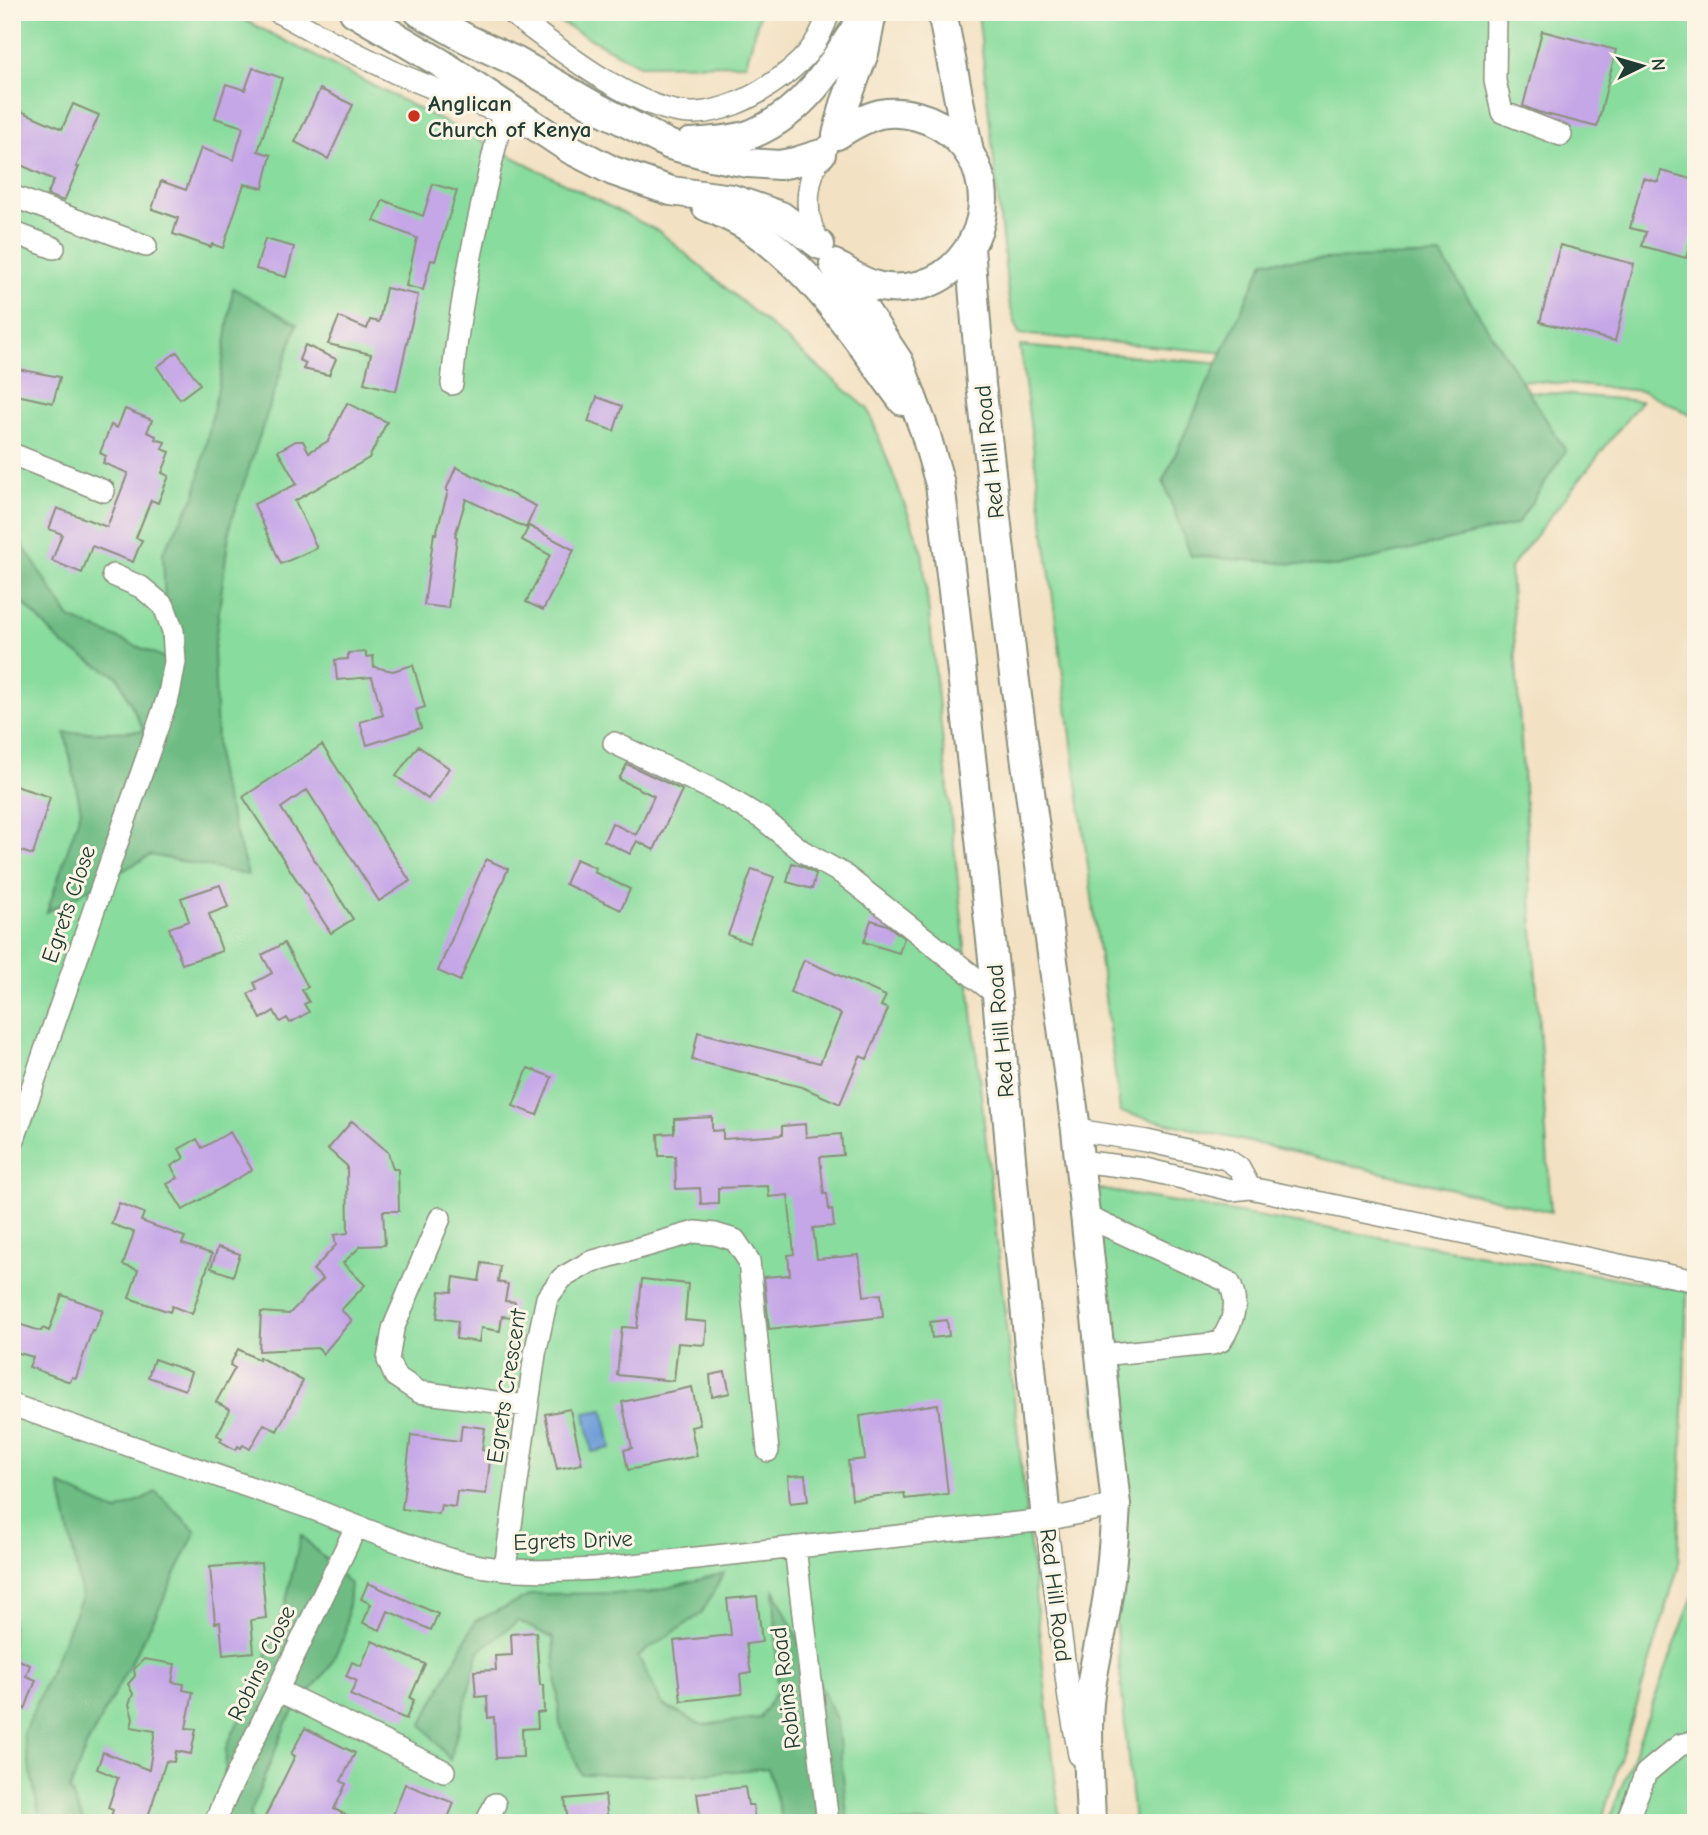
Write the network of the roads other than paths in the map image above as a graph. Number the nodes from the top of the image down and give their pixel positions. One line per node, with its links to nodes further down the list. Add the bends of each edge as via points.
1 (278, 12): 10 (street, via 407,78)
2 (354, 12): 11 (main road)
3 (419, 12): 14 (main road)
4 (510, 12): 5 (street, via 564,53 629,93 662,109 696,113 750,98 794,69 816,45)
5 (829, 12)
6 (866, 12): 14 (main road, via 820,83 789,113 752,134)
7 (872, 12): 13 (main road, via 864,53)
8 (942, 12): 15 (main road)
9 (1496, 12): 12 (street, via 1495,81 1502,112)
10 (503, 113): 11 (street); 23 (street, via 471,246)
11 (546, 133): 16 (main road, via 613,171)
12 (1562, 135)
13 (829, 144): 14 (main road, via 779,165 748,163); 15 (main road, via 858,121 882,113 907,113 932,120 953,133); 22 (street, via 812,176 808,199 811,223)
14 (670, 145)
15 (969, 152): 21 (main road, via 980,175 984,200)
16 (671, 191): 22 (main road, via 732,199 781,216); 24 (main road, via 734,218 779,249 839,314)
17 (12, 196): 19 (street)
18 (12, 232): 20 (street)
19 (146, 246)
20 (54, 248)
21 (970, 248): 22 (main road, via 953,268 930,283 904,289 877,288 855,278); 30 (main road, Red Hill Road, via 1013,667)
22 (827, 254): 24 (main road, Red Hill Road, via 899,362)
23 (452, 384)
24 (925, 432): 29 (main road, Red Hill Road, via 946,527)
25 (12, 454): 26 (street)
26 (104, 491)
27 (113, 575): 31 (street, Egrets Close, via 142,587 164,606 173,631 175,662 169,694)
28 (614, 743): 29 (street, via 718,792 763,819 802,851 843,874)
29 (997, 995): 42 (main road, Red Hill Road)
30 (1076, 1130): 32 (main road, Red Hill Road); 33 (street, via 1226,1159 1239,1168)
31 (12, 1145)
32 (1079, 1161): 33 (street, via 1145,1169 1232,1190); 34 (main road, Red Hill Road)
33 (1250, 1188): 36 (street)
34 (1085, 1216): 37 (main road, Red Hill Road); 37 (street, via 1229,1282 1235,1295 1230,1327 1221,1341)
35 (440, 1218): 39 (street, via 393,1329 388,1360 395,1376 419,1392)
36 (1696, 1280)
37 (1100, 1355): 41 (main road, Red Hill Road)
38 (12, 1405): 43 (street, Egrets Drive)
39 (527, 1406): 40 (street, Egrets Crescent, via 547,1298 562,1278 590,1262 695,1231 715,1234 734,1240 749,1261); 45 (street, Egrets Crescent)
40 (768, 1451)
41 (1116, 1505): 42 (street, Egrets Drive); 51 (main road, Red Hill Road, via 1108,1595 1089,1704)
42 (1046, 1520): 44 (street, Egrets Drive); 51 (street, Red Hill Road, via 1069,1699)
43 (356, 1527): 45 (street, Egrets Drive, via 471,1565); 46 (street, Robins Close)
44 (795, 1547): 45 (street, Egrets Drive, via 595,1569 543,1572); 50 (street, Robins Road)
45 (505, 1568)
46 (277, 1690): 48 (street); 49 (street, Robins Close)
47 (1696, 1741): 52 (street, via 1680,1745 1646,1773)
48 (444, 1771)
49 (215, 1823)
50 (828, 1823)
51 (1091, 1823)
52 (1626, 1823)

